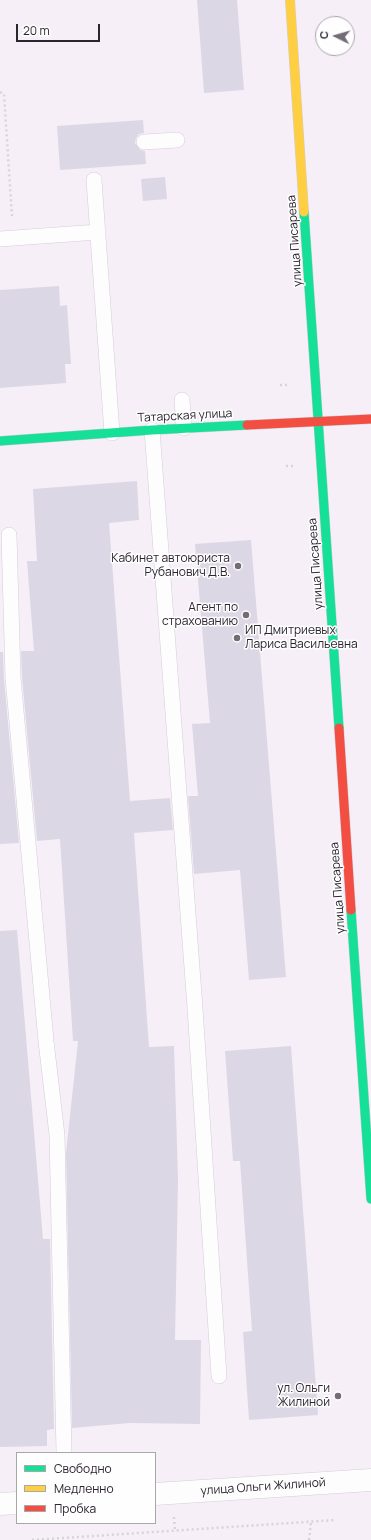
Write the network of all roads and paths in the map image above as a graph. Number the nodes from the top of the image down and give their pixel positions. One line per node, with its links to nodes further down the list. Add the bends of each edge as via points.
1 (290, 0): 10 (main road, улица Писарева)
2 (0, 92): 7 (path, via 4,94)
3 (177, 140): 4 (lane)
4 (144, 142)
5 (94, 180): 6 (lane)
6 (98, 232): 7 (lane); 13 (lane)
7 (7, 239)
8 (182, 400): 11 (lane)
9 (371, 419): 10 (main road, Татарская улица)
10 (319, 422): 11 (main road, Татарская улица); 16 (main road, улица Писарева)
11 (184, 428): 12 (main road, Татарская улица)
12 (152, 430): 13 (main road, Татарская улица); 19 (lane)
13 (112, 433): 14 (main road, Татарская улица)
14 (0, 441)
15 (9, 535): 20 (lane, via 13,678 58,1135)
16 (356, 993): 17 (lane); 18 (main road, улица Писарева)
17 (371, 999)
18 (371, 1199)
19 (219, 1376)
20 (64, 1452)
21 (371, 1480): 22 (street, улица Ольги Жилиной)
22 (156, 1494)
23 (16, 1503): 24 (street)
24 (0, 1504)
25 (174, 1516): 28 (path)
26 (336, 1520): 27 (path)
27 (311, 1522): 28 (path); 30 (path)
28 (175, 1531): 29 (path)
29 (32, 1540)
30 (309, 1540)

